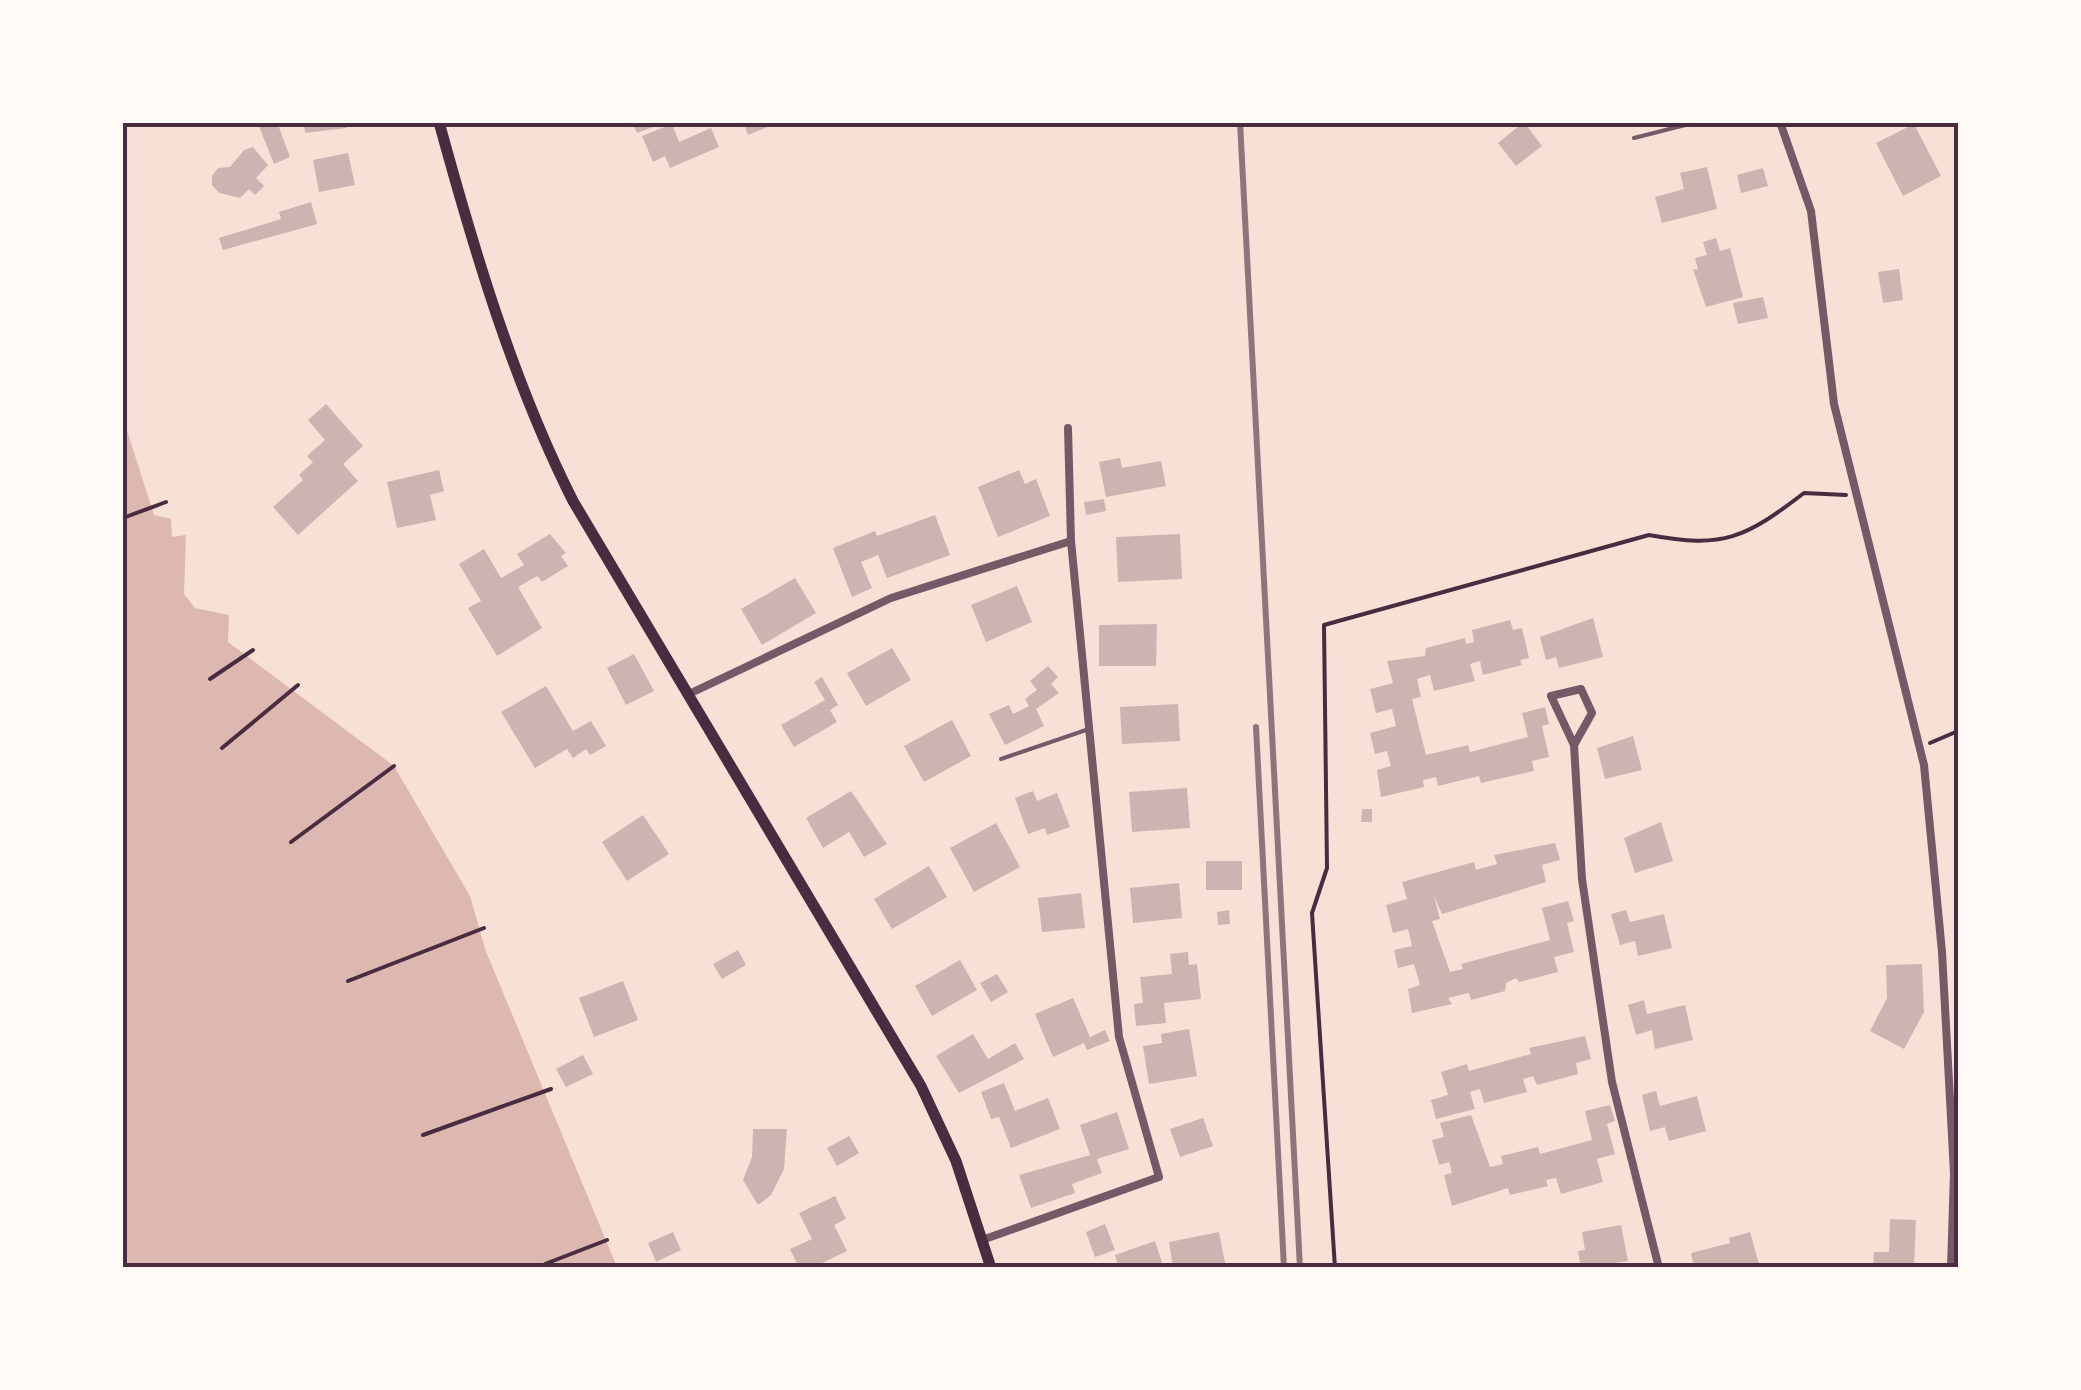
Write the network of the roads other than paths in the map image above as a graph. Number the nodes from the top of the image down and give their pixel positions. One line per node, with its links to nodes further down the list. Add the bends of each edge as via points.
1 (439, 122): 7 (main road, via 542,440)
2 (1697, 122): 4 (lane)
3 (1780, 122): 14 (street, via 1811,211 1834,404 1920,747 1942,952 1954,1173)
4 (1634, 138)
5 (1068, 428): 6 (street)
6 (1071, 541): 7 (street, via 892,598); 8 (street)
7 (691, 693): 11 (main road, via 921,1086)
8 (1089, 729): 10 (lane); 11 (street, via 1118,1037 1159,1177)
9 (1574, 745): 9 (street, via 1592,713 1581,689 1551,696); 13 (street, via 1582,879 1612,1082)
10 (1000, 759)
11 (982, 1240): 12 (main road)
12 (991, 1268)
13 (1658, 1268)
14 (1951, 1268)

